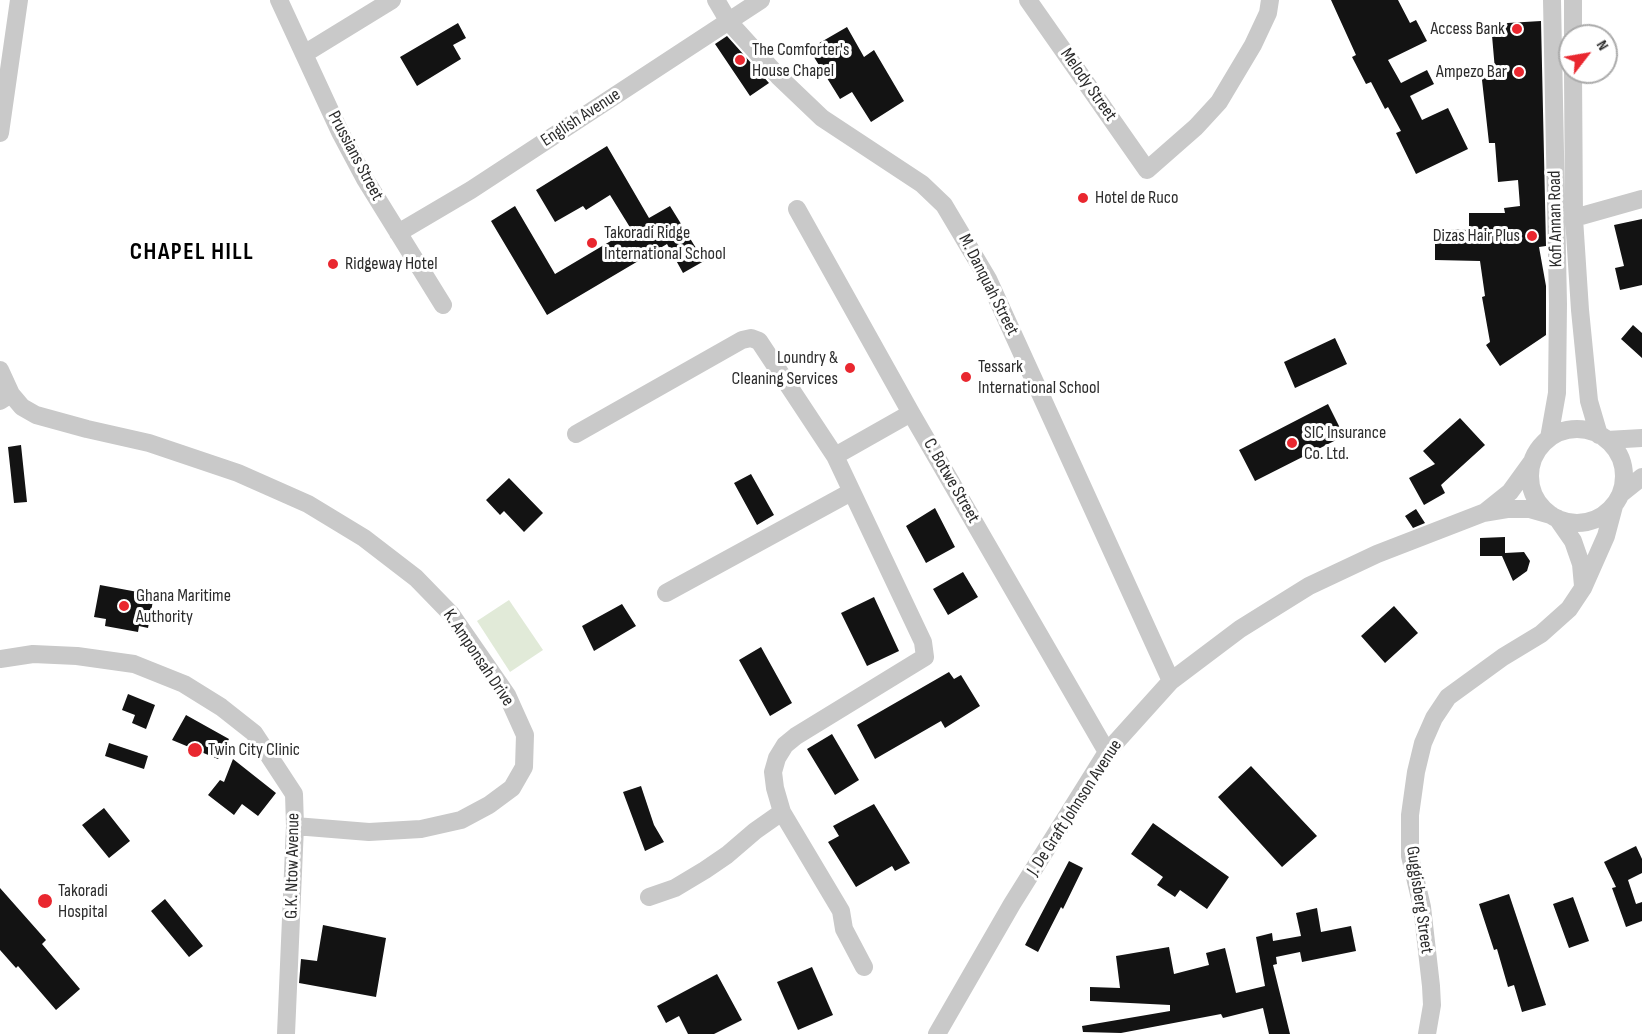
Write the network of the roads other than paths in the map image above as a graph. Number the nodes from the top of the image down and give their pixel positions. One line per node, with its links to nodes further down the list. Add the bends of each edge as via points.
1 (19, 0): 14 (street)
2 (279, 0): 12 (street, Prussians Street)
3 (392, 0): 12 (street)
4 (716, 0): 10 (street, M. Danquah Street)
5 (761, 0): 10 (street, English Avenue)
6 (1028, 0): 7 (street, Melody Street, via 1147,170 1219,102 1257,37)
7 (1270, 0)
8 (1552, 0): 26 (street, Kofi Annan Road, via 1558,304 1557,393)
9 (1573, 0): 11 (street)
10 (729, 22): 19 (street, English Avenue); 38 (street, M. Danquah Street, via 822,118 922,184 944,205 988,279)
11 (1573, 24)
12 (304, 54): 19 (street, Prussians Street, via 360,170)
13 (1573, 84): 18 (street, Kofi Annan Road)
14 (2, 102): 15 (street)
15 (0, 133)
16 (1642, 199): 18 (street)
17 (797, 208): 23 (street, C. Botwe Street)
18 (1574, 218): 25 (street, Kofi Annan Road, via 1589,401)
19 (398, 233): 20 (street, Prussians Street)
20 (443, 305)
21 (0, 370): 22 (street)
22 (6, 397): 41 (street, K. Amponsah Drive, via 36,415 149,443 238,473 308,504 355,532 416,578 451,614 507,695 525,735 524,767 512,788 489,806 461,820 421,829 369,832)
23 (911, 413): 28 (street); 39 (street, C. Botwe Street)
24 (576, 434): 28 (street, via 751,338 759,341)
25 (1603, 437): 26 (street, via 1574,429); 27 (street); 32 (street, via 1617,450 1623,464 1625,478)
26 (1549, 438): 29 (street)
27 (1642, 438)
28 (835, 456): 31 (street)
29 (1532, 461): 33 (street, J. De Graft Johnson Avenue, via 1510,492); 34 (street, via 1530,474 1537,501)
30 (1642, 477): 32 (street)
31 (851, 492): 36 (street); 40 (street, via 923,642 925,657 785,745 773,772)
32 (1618, 499): 34 (street, via 1603,516 1588,522 1572,523); 35 (street, Guggisberg Street)
33 (1483, 513): 34 (street, J. De Graft Johnson Avenue, via 1530,509); 38 (street, J. De Graft Johnson Avenue, via 1309,586 1240,628)
34 (1554, 517): 35 (street, via 1572,541 1581,564)
35 (1583, 588): 46 (street, Guggisberg Street, via 1569,609 1541,634 1448,698 1423,743 1410,815 1410,856 1422,907 1431,986)
36 (666, 593)
37 (0, 659): 41 (street, G.K. Ntow Avenue, via 33,654 77,656 134,664 184,684 254,734 294,794)
38 (1171, 681): 39 (street, J. De Graft Johnson Avenue)
39 (1107, 752): 45 (street, J. De Graft Johnson Avenue)
40 (782, 812): 42 (street, via 705,870 675,888); 43 (street, via 841,911 844,929)
41 (295, 826): 44 (street, G.K. Ntow Avenue)
42 (649, 897)
43 (864, 967)
44 (286, 1034)
45 (937, 1034)
46 (1427, 1034)

